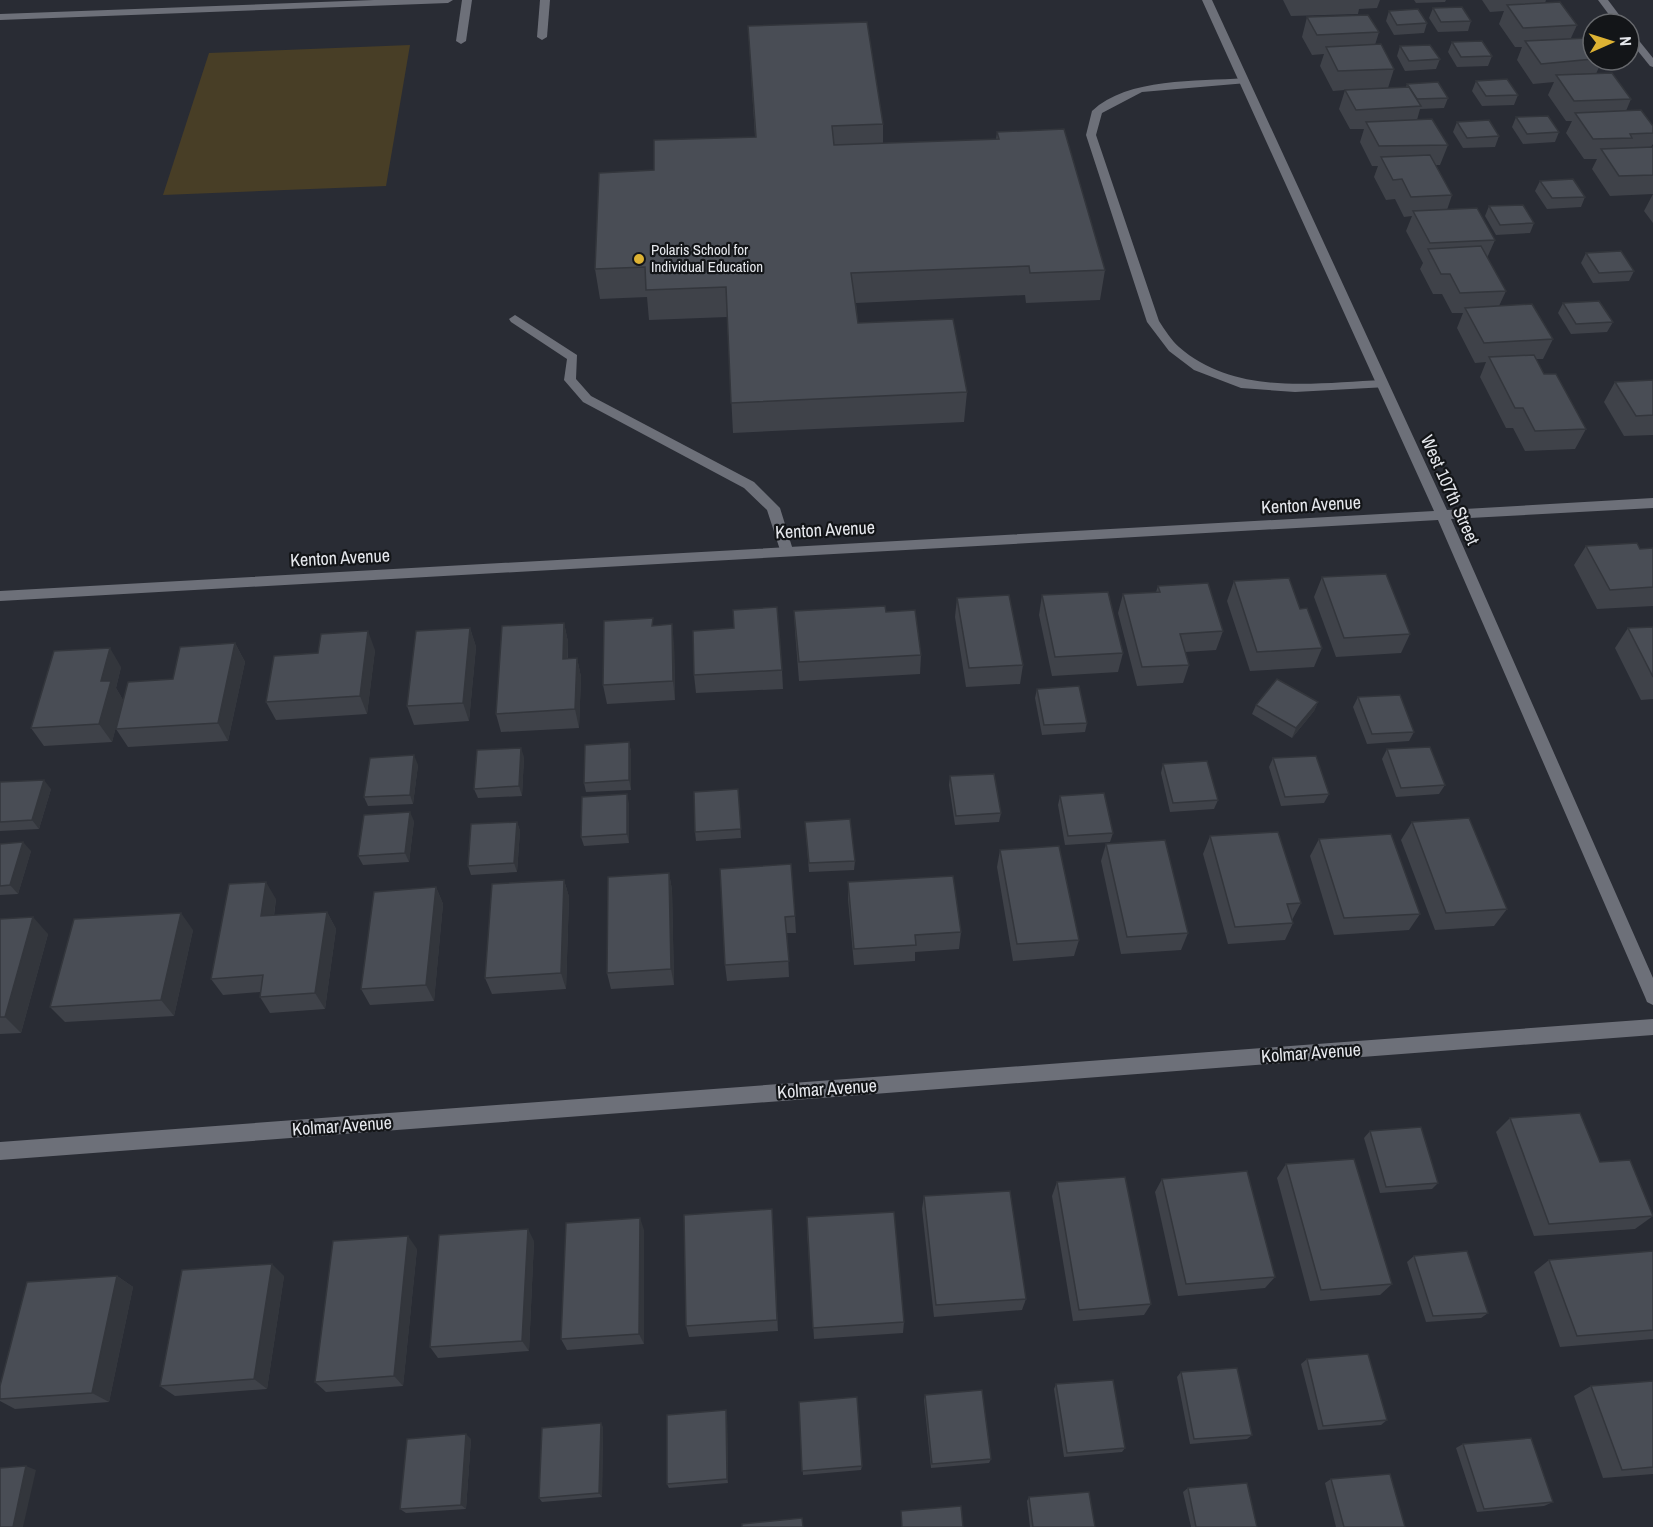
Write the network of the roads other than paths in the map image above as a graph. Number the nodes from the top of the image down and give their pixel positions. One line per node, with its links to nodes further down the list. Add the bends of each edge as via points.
1 (448, 0): 6 (street)
2 (467, 0): 10 (street)
3 (545, 0): 9 (street)
4 (1207, 0): 13 (street, West 107th Street)
5 (1603, 0): 7 (street)
6 (410, 1): 8 (street)
7 (1612, 12)
8 (0, 17)
9 (542, 37)
10 (461, 41)
11 (1641, 49): 12 (street)
12 (1653, 64)
13 (1244, 81): 15 (street, West 107th Street); 15 (street, via 1142,90 1097,111 1091,135 1153,322 1173,348 1198,367 1241,384 1295,388)
14 (515, 319): 18 (street, via 573,358 570,380 587,399 750,484 773,508)
15 (1383, 384): 17 (street, West 107th Street)
16 (1653, 503): 17 (street, Kenton Avenue)
17 (1443, 516): 18 (street, Kenton Avenue); 20 (street, West 107th Street)
18 (786, 550): 19 (street, Kenton Avenue)
19 (0, 596)
20 (1653, 997)
21 (1653, 1027): 22 (street, Kolmar Avenue)
22 (0, 1151)

